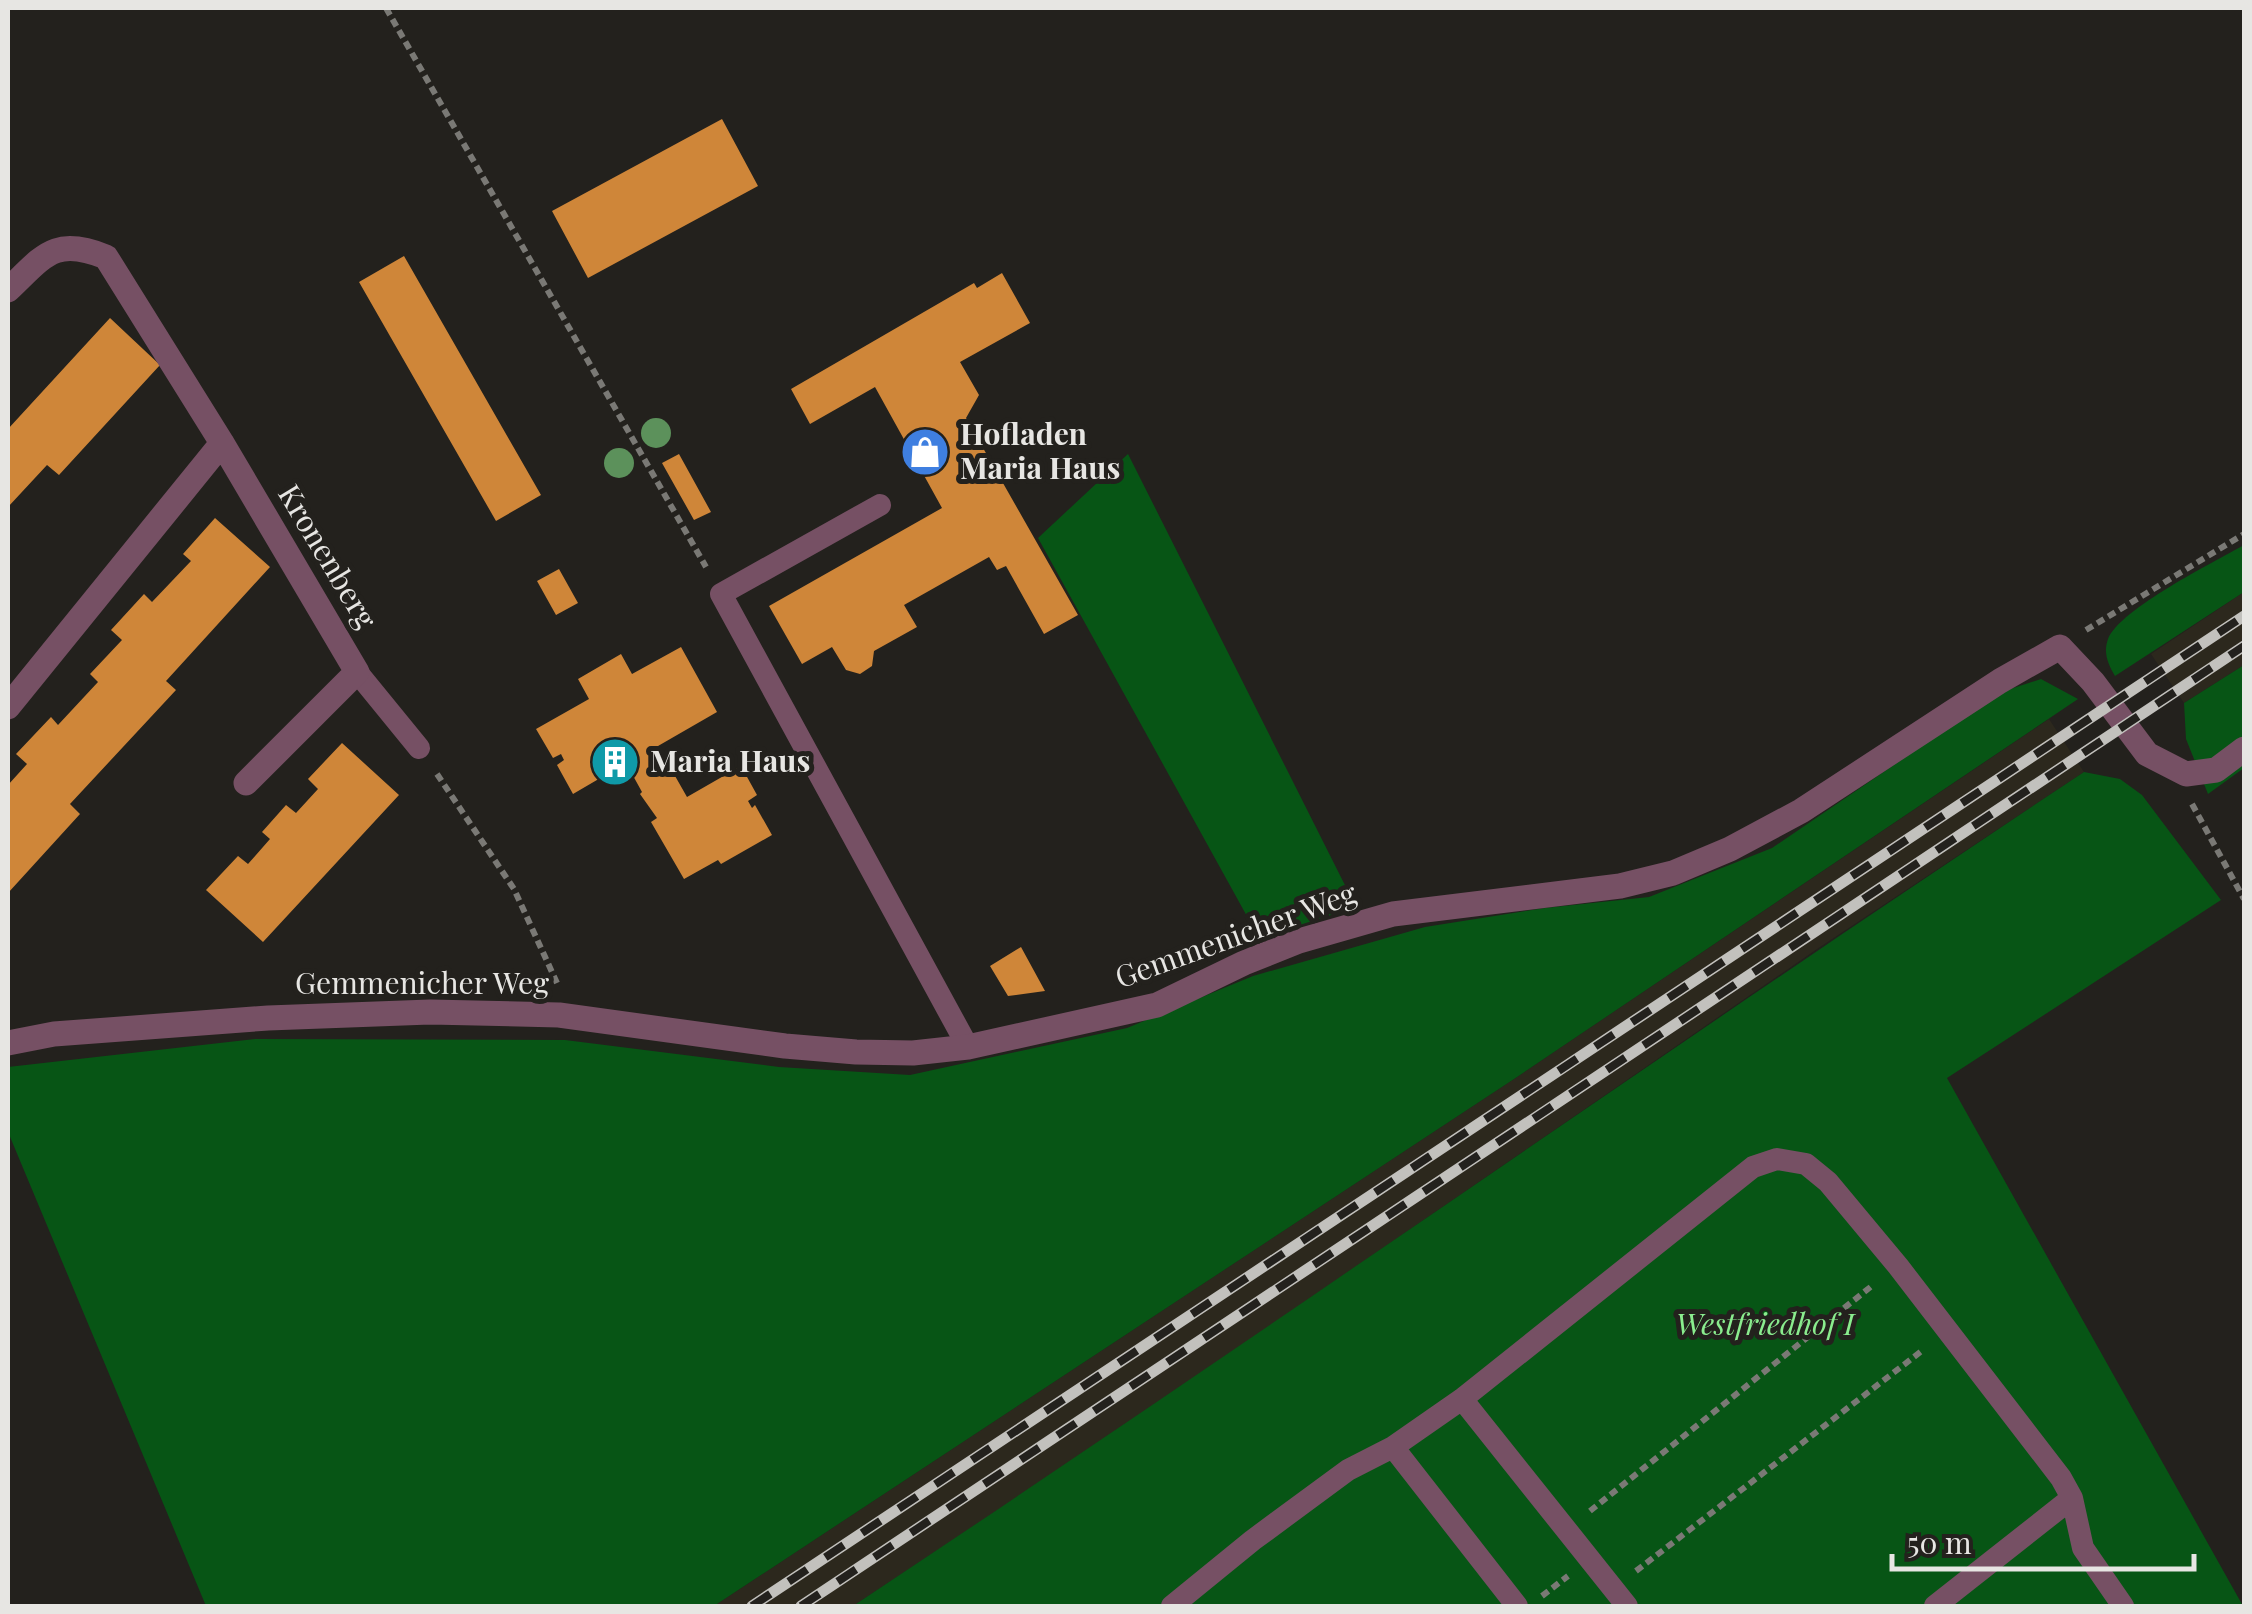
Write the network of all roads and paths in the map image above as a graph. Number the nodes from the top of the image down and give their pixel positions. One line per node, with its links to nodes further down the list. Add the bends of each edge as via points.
1 (386, 8): 6 (path)
2 (8, 290): 3 (street, Kronenberg, via 48,252 79,246 106,257)
3 (222, 443): 8 (street, Kronenberg); 9 (street)
4 (880, 505): 6 (lane)
5 (2244, 534): 7 (path)
6 (721, 594): 17 (lane)
7 (2060, 647): 12 (street, via 2146,754); 17 (street, Gemmenicher Weg, via 1801,810 1673,873 1620,886 1393,914 1263,956 1158,1005)
8 (357, 672): 10 (lane); 13 (street, Kronenberg)
9 (8, 707)
10 (419, 748): 15 (path, via 514,889 554,971)
11 (2244, 749): 12 (street, via 2216,770)
12 (2186, 774): 14 (path, via 2192,808)
13 (246, 783)
14 (2244, 899)
15 (559, 1015): 16 (street, Gemmenicher Weg, via 268,1018); 17 (street, Gemmenicher Weg, via 856,1052)
16 (8, 1042)
17 (968, 1047)
18 (1898, 1266): 19 (lane); 20 (lane, via 1828,1182 1806,1164 1777,1159 1753,1167); 23 (path)
19 (1948, 1331): 22 (lane); 25 (path)
20 (1462, 1400): 21 (lane); 23 (lane)
21 (1393, 1447): 26 (lane, via 1348,1470 1252,1540); 27 (lane)
22 (2072, 1498): 29 (lane); 30 (lane, via 2083,1548)
23 (1566, 1530): 24 (lane)
24 (1589, 1560): 25 (lane); 28 (path)
25 (1620, 1598)
26 (1186, 1602)
27 (1517, 1606)
28 (1528, 1606)
29 (1935, 1606)
30 (2123, 1606)

